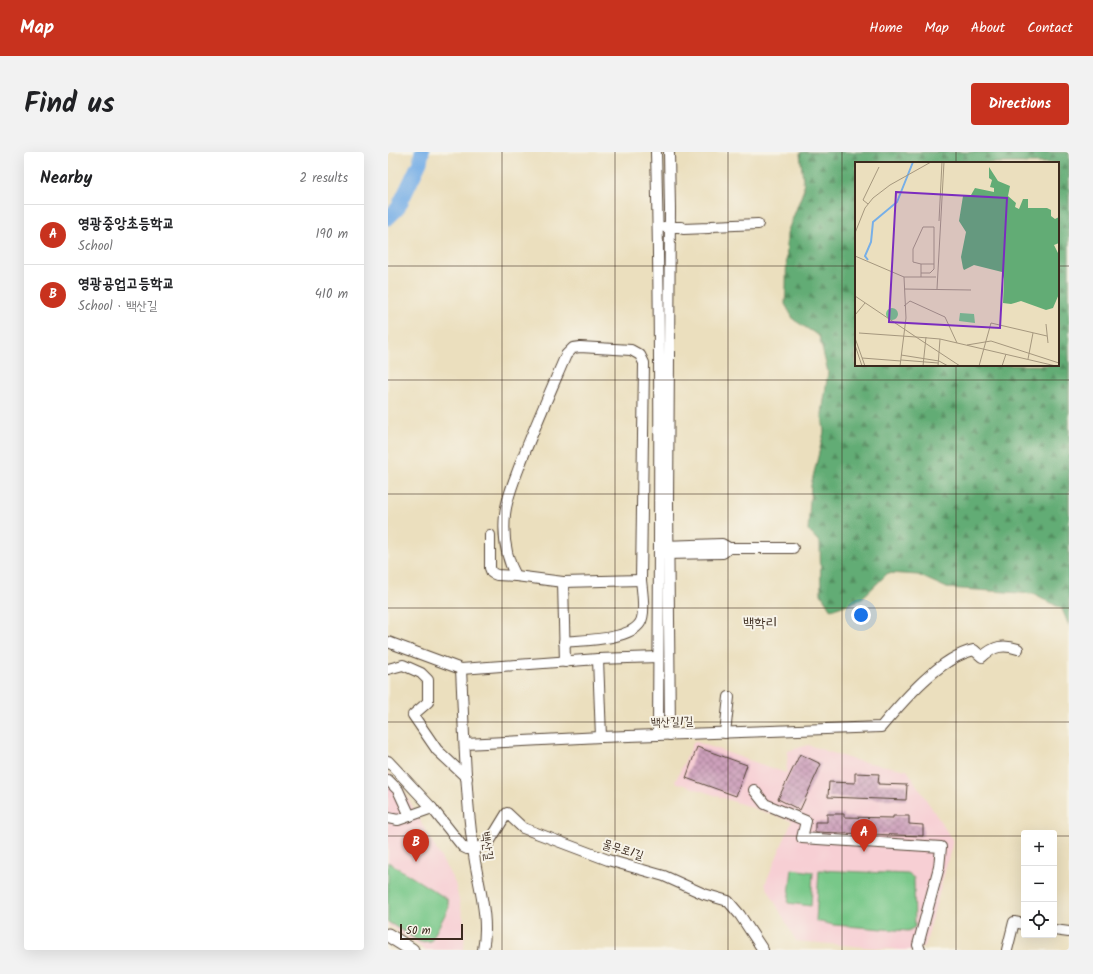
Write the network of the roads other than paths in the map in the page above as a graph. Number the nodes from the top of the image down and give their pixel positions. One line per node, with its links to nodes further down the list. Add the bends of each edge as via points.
1 (656, 152): 4 (street)
2 (669, 152): 5 (street)
3 (758, 224): 5 (street, via 683,229)
4 (658, 227): 5 (street); 9 (street)
5 (670, 227): 9 (street)
6 (490, 535): 10 (street, via 492,573)
7 (729, 548): 8 (street); 9 (street, via 722,544); 9 (street, via 724,553 717,553 713,558)
8 (793, 548)
9 (663, 553): 16 (street); 24 (street)
10 (516, 576): 11 (street, via 510,566 504,533 508,497 566,355 573,348 580,347 631,350 640,355 644,363); 12 (street)
11 (641, 580): 12 (street); 14 (street, via 643,610 640,623 619,636)
12 (563, 582): 14 (street)
13 (388, 642): 20 (street)
14 (564, 642): 18 (street)
15 (1018, 649): 22 (street, 백산길1길, via 1006,645 989,650 982,657 974,650 967,651 939,667 906,697 881,727)
16 (658, 657): 17 (street); 23 (street)
17 (598, 659): 18 (street); 25 (street)
18 (565, 662): 20 (street)
19 (388, 669): 28 (street, via 403,665 421,673 428,680 428,702 413,714 437,750)
20 (461, 669): 26 (street, 백산길)
21 (729, 697): 22 (street)
22 (725, 732): 24 (street, 백산길1길)
23 (658, 735): 24 (street, 백산길1길); 25 (street, 백산길1길)
24 (670, 735)
25 (601, 737): 26 (street, 백산길1길)
26 (465, 744): 28 (street, 백산길)
27 (388, 761): 31 (street)
28 (467, 778): 34 (street, 백산길)
29 (388, 780): 32 (street, via 398,790)
30 (754, 790): 42 (street, via 765,804 806,821 802,838 941,847 939,867 918,945)
31 (432, 808): 32 (street); 34 (street, via 458,841 467,849)
32 (410, 816): 33 (street, via 398,820)
33 (388, 818)
34 (473, 849): 40 (street, 백산길, via 486,924); 41 (street, 물무로1길, via 488,844 507,813 523,828 608,860 664,876 704,894 728,901)
35 (1021, 923): 43 (street, via 1014,922)
36 (1057, 930): 37 (street)
37 (1069, 932)
38 (388, 935): 39 (main road)
39 (412, 950)
40 (483, 950)
41 (763, 950)
42 (920, 950)
43 (1007, 950)

